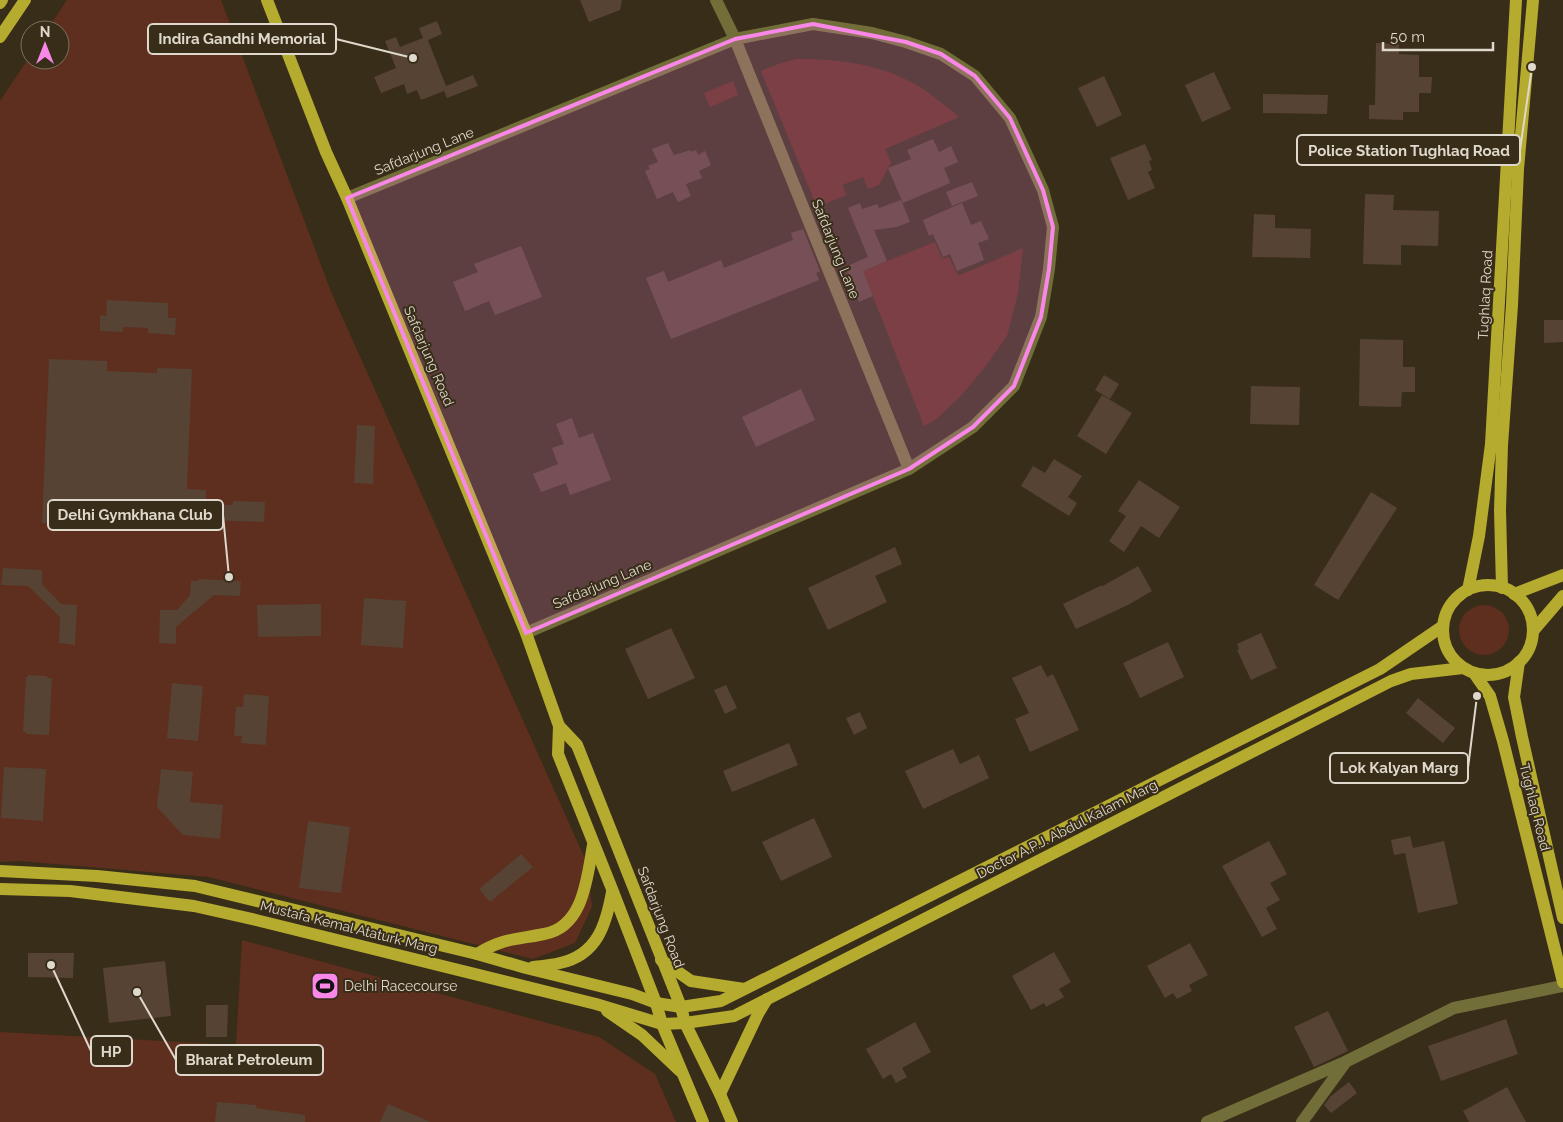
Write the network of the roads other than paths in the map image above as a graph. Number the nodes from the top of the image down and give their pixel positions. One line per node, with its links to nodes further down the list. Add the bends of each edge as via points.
1 (25, 0): 6 (main road)
2 (267, 0): 8 (main road, Safdarjung Road)
3 (716, 0): 7 (street, Safdarjung Lane)
4 (1516, 0): 12 (main road, Tughlaq Road, via 1491,444)
5 (1533, 0): 11 (main road, Tughlaq Road, via 1518,169 1502,445)
6 (0, 37)
7 (735, 39): 8 (street, Safdarjung Lane); 9 (street, Safdarjung Lane); 9 (street, Safdarjung Lane, via 814,24 872,33 941,54 975,76 1010,118 1043,190 1053,227 1049,269 1041,317 1014,386 974,427)
8 (347, 198): 17 (main road, Safdarjung Road)
9 (909, 469): 17 (street, Safdarjung Lane)
10 (1563, 575): 13 (main road)
11 (1502, 588): 12 (main road, via 1485,586); 13 (main road)
12 (1468, 590): 15 (main road, via 1454,601)
13 (1514, 594): 16 (main road, via 1528,610)
14 (1563, 596): 16 (main road)
15 (1443, 626): 19 (main road, via 1446,646 1453,658); 28 (main road, Doctor A.P.J. Abdul Kalam Marg, via 1380,669)
16 (1533, 632): 18 (main road, via 1531,643)
17 (526, 633): 20 (main road, Safdarjung Road)
18 (1519, 662): 19 (main road, via 1495,675 1481,675); 25 (main road, Tughlaq Road, via 1514,697)
19 (1469, 670): 30 (main road, Tughlaq Road, via 1490,696); 31 (main road, Doctor A.P.J. Abdul Kalam Marg, via 1411,674 1391,681)
20 (559, 726): 21 (main road, Safdarjung Road, via 558,754); 27 (main road, Safdarjung Road, via 578,745)
21 (593, 844): 24 (main road, Safdarjung Road); 26 (main road, via 585,890 577,910 563,926 546,934 504,941)
22 (0, 871): 26 (main road, Mustafa Kemal Ataturk Marg, via 195,886)
23 (0, 889): 36 (main road, Mustafa Kemal Ataturk Marg, via 70,891 194,906)
24 (612, 889): 29 (main road, via 608,912 593,945 580,956 561,963); 35 (main road, Safdarjung Road)
25 (1563, 918)
26 (478, 954): 29 (main road, Mustafa Kemal Ataturk Marg)
27 (661, 960): 33 (main road, via 691,981); 37 (main road, Safdarjung Road)
28 (790, 966): 31 (main road); 33 (main road, Doctor A.P.J. Abdul Kalam Marg)
29 (526, 968): 35 (main road, Mustafa Kemal Ataturk Marg)
30 (1563, 982)
31 (799, 983): 34 (main road, Doctor A.P.J. Abdul Kalam Marg)
32 (1563, 986): 40 (street, via 1454,1008)
33 (744, 989): 37 (main road, Doctor A.P.J. Abdul Kalam Marg, via 720,1001)
34 (767, 999): 38 (main road, Doctor A.P.J. Abdul Kalam Marg, via 734,1016); 42 (main road)
35 (656, 1003): 37 (main road, Mustafa Kemal Ataturk Marg); 39 (main road, Safdarjung Road)
36 (596, 1004): 39 (main road, Mustafa Kemal Ataturk Marg); 41 (main road, via 642,1035)
37 (680, 1006): 38 (main road, Safdarjung Road)
38 (685, 1023): 39 (main road, Mustafa Kemal Ataturk Marg); 42 (main road, Safdarjung Road)
39 (662, 1024): 41 (main road, Safdarjung Road)
40 (1345, 1062): 45 (street); 46 (street)
41 (683, 1075): 43 (main road, Safdarjung Road)
42 (720, 1094): 44 (main road, Safdarjung Road)
43 (703, 1122)
44 (732, 1122)
45 (1208, 1122)
46 (1302, 1122)

